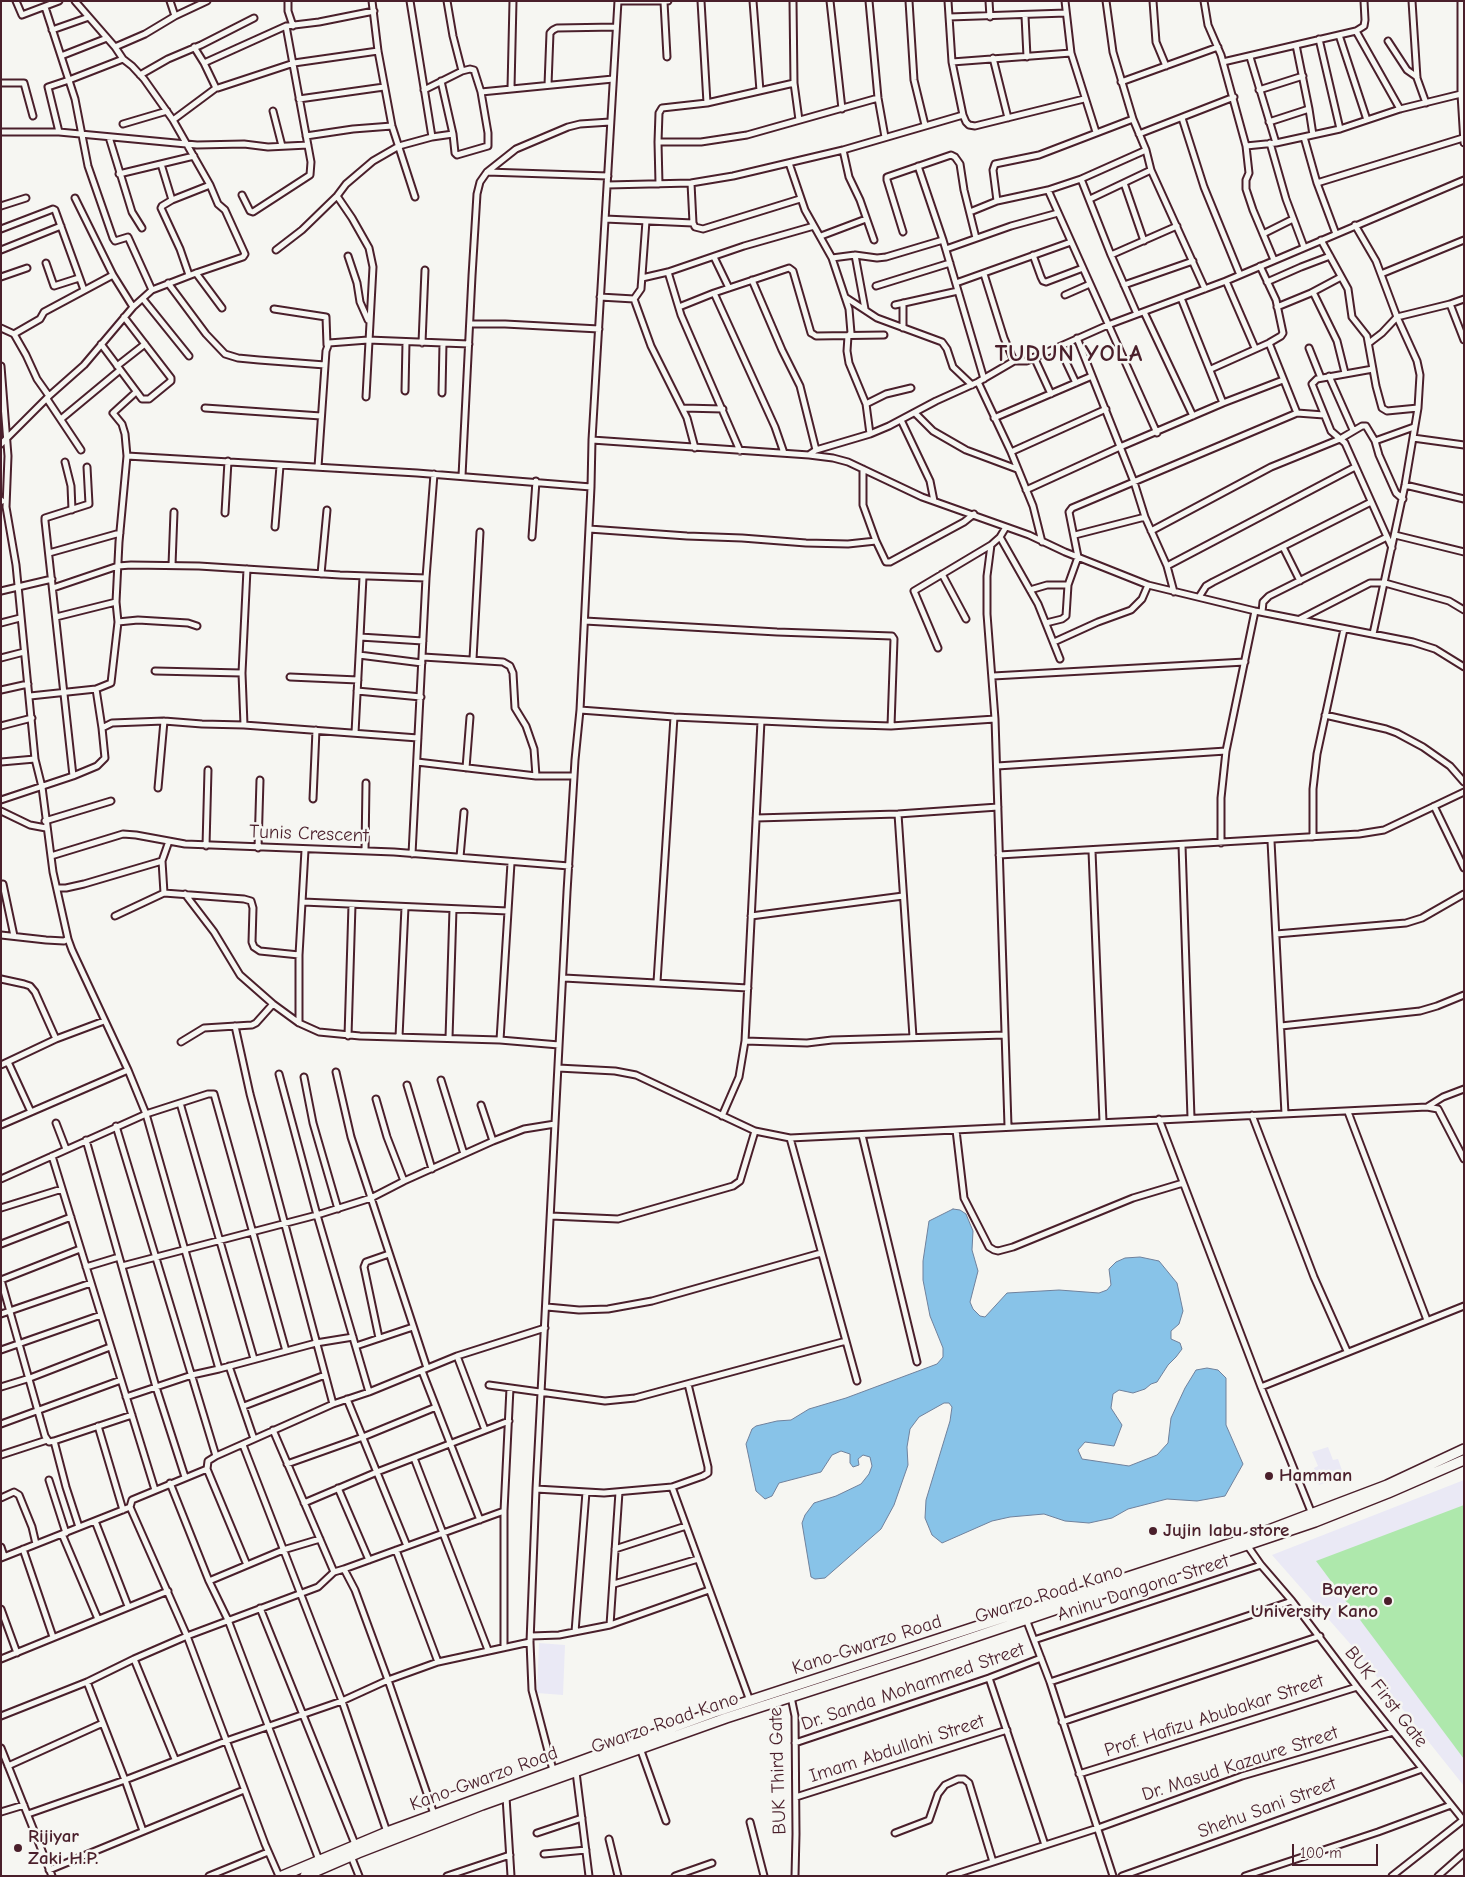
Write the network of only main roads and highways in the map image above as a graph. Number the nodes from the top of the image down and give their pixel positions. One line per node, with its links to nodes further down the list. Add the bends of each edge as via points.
1 (1464, 1449): 3 (main road, Kano-Gwarzo Road)
2 (1464, 1460): 3 (main road, Gwarzo Road Kano)
3 (1356, 1502): 4 (main road, Gwarzo Road Kano, via 1247,1545 918,1656); 4 (main road, Kano-Gwarzo Road, via 750,1701)
4 (679, 1730): 5 (main road, Kano-Gwarzo Road, via 553,1770 355,1844); 6 (main road, Gwarzo Road Kano, via 640,1748 506,1796)
5 (280, 1876)
6 (305, 1876)

